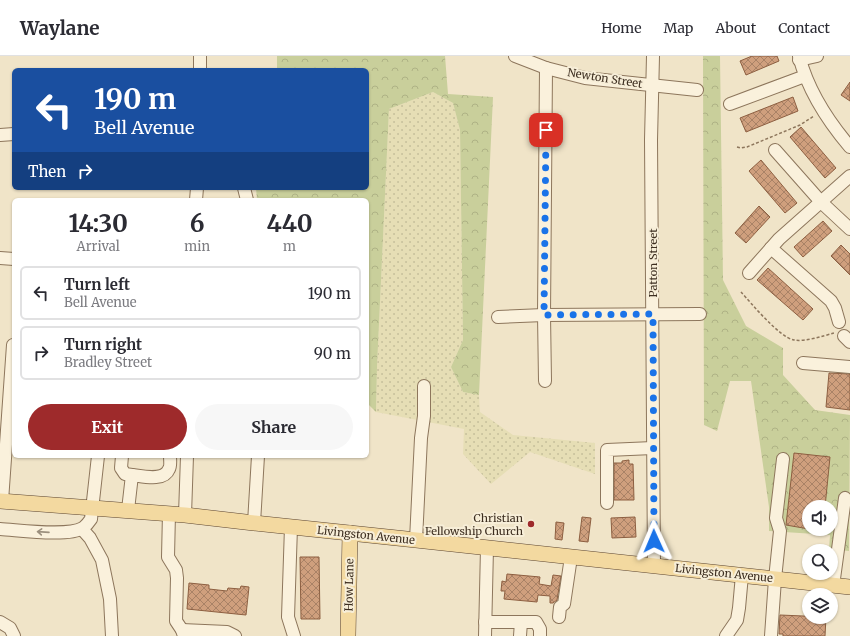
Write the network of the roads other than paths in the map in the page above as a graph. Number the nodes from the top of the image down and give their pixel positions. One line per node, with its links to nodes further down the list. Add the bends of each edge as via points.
1 (200, 56): 6 (street)
2 (514, 56): 7 (street, Newton Street)
3 (653, 56): 9 (street, Patton Street)
4 (817, 56): 5 (street)
5 (799, 58): 8 (street)
6 (200, 68)
7 (546, 68): 9 (street, Newton Street, via 585,78); 25 (street)
8 (805, 76): 11 (street); 14 (street, via 822,110)
9 (652, 85): 10 (street, Newton Street); 23 (street, Patton Street)
10 (697, 90)
11 (730, 104)
12 (12, 134): 13 (street)
13 (0, 135)
14 (849, 144)
15 (775, 150): 17 (street)
16 (850, 176): 17 (street)
17 (821, 202): 18 (street); 19 (street)
18 (850, 229)
19 (771, 248): 22 (street); 27 (street, via 831,301)
20 (0, 258): 21 (street)
21 (12, 259)
22 (748, 272)
23 (653, 314): 24 (street); 25 (street); 33 (street, Patton Street)
24 (700, 314)
25 (544, 315): 26 (street); 31 (street)
26 (498, 317)
27 (843, 333)
28 (12, 358): 42 (street)
29 (803, 363): 30 (street)
30 (850, 367)
31 (545, 381)
32 (424, 386): 53 (street)
33 (653, 448): 43 (street, via 607,450); 56 (street, Patton Street)
34 (98, 458): 44 (street)
35 (122, 458): 40 (street, via 121,468 125,474)
36 (170, 458): 40 (street, via 169,469 165,474 157,477)
37 (187, 458): 47 (street)
38 (258, 458): 48 (street)
39 (783, 458): 58 (street, via 776,518 780,531)
40 (132, 475): 45 (street)
41 (844, 498): 59 (street)
42 (1, 501): 44 (main road, Livingston Avenue)
43 (607, 502)
44 (93, 508): 45 (main road, Livingston Avenue); 51 (street, via 91,519)
45 (128, 510): 46 (main road, Livingston Avenue)
46 (169, 513): 47 (main road, Livingston Avenue); 65 (street, via 168,557 176,570 176,621)
47 (185, 515): 48 (main road, Livingston Avenue)
48 (254, 523): 49 (main road, Livingston Avenue)
49 (290, 527): 52 (main road, Livingston Avenue); 69 (street, via 288,617)
50 (0, 529): 51 (street, one-way to 50, via 59,533)
51 (82, 529): 67 (street, via 102,560 110,600)
52 (350, 533): 53 (main road, Livingston Avenue); 70 (main road, How Lane)
53 (416, 540): 54 (main road, Livingston Avenue)
54 (487, 548): 55 (main road, Livingston Avenue); 63 (street)
55 (571, 557): 56 (main road, Livingston Avenue); 61 (street, via 564,604 560,607)
56 (654, 566): 57 (main road, Livingston Avenue)
57 (742, 576): 58 (main road, Livingston Avenue); 74 (street, via 737,620)
58 (774, 579): 59 (main road, Livingston Avenue); 75 (street)
59 (834, 586): 60 (main road, Livingston Avenue)
60 (850, 587)
61 (559, 617)
62 (0, 622): 66 (street, via 10,628)
63 (485, 622): 64 (street); 71 (street)
64 (521, 622): 72 (street); 73 (street, via 536,622)
65 (183, 633): 68 (street, via 227,632)
66 (14, 636)
67 (112, 636)
68 (235, 636)
69 (294, 636)
70 (348, 636)
71 (485, 636)
72 (520, 636)
73 (540, 636)
74 (726, 636)
75 (771, 636)

